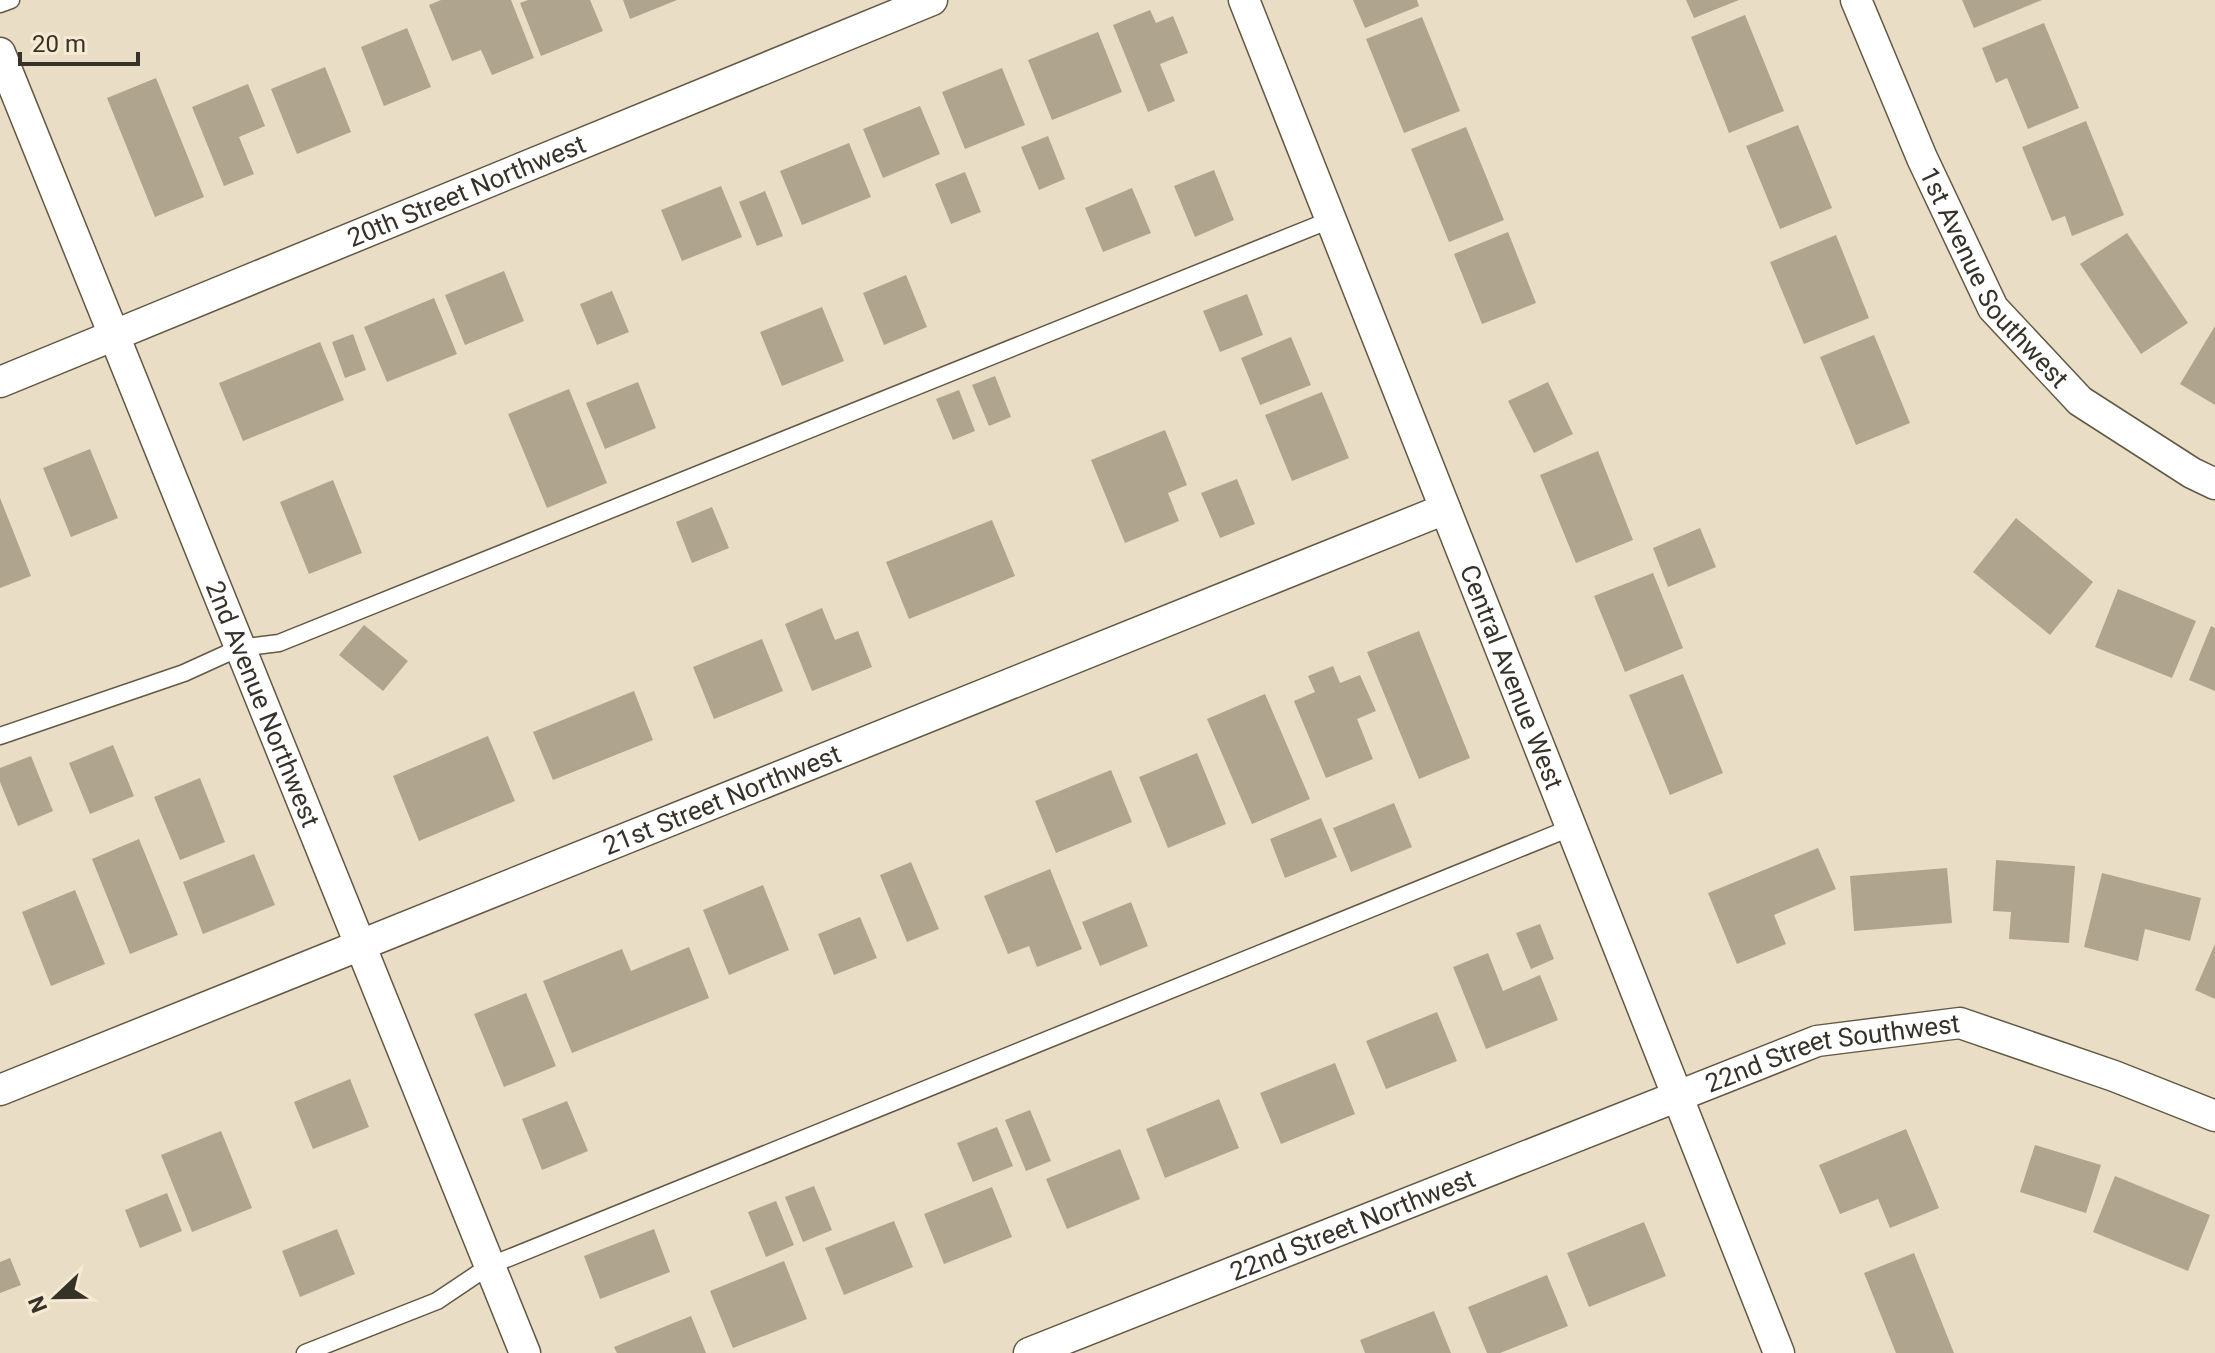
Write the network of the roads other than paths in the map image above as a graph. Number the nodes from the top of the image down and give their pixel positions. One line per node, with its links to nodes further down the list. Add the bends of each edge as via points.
1 (11, 0): 5 (lane)
2 (932, 0): 8 (street, 20th Street Northwest)
3 (1244, 0): 7 (street, Central Avenue West)
4 (1856, 0): 10 (street, 1st Avenue Southwest, via 1993,308 2080,401)
5 (0, 4)
6 (0, 53): 8 (street, 2nd Avenue Northwest)
7 (1330, 220): 11 (street, Central Avenue West); 12 (lane, via 279,643)
8 (114, 336): 9 (street, 20th Street Northwest); 12 (street, 2nd Avenue Northwest)
9 (0, 382)
10 (2215, 484)
11 (1445, 509): 14 (street, Central Avenue West); 15 (street, 21st Street Northwest)
12 (239, 648): 13 (lane, via 184,673); 15 (street, 2nd Avenue Northwest)
13 (0, 736)
14 (1570, 828): 17 (street, Central Avenue West); 19 (lane)
15 (360, 945): 16 (street, 21st Street Northwest); 19 (street, 2nd Avenue Northwest)
16 (0, 1090)
17 (1676, 1097): 18 (street, 22nd Street Southwest, via 1817,1041 1960,1023); 20 (street, Central Avenue West); 23 (street, 22nd Street Northwest)
18 (2215, 1116)
19 (489, 1266): 21 (lane, via 437,1301); 22 (street, 2nd Avenue Northwest)
20 (1770, 1350)
21 (305, 1353)
22 (525, 1353)
23 (1029, 1353)

